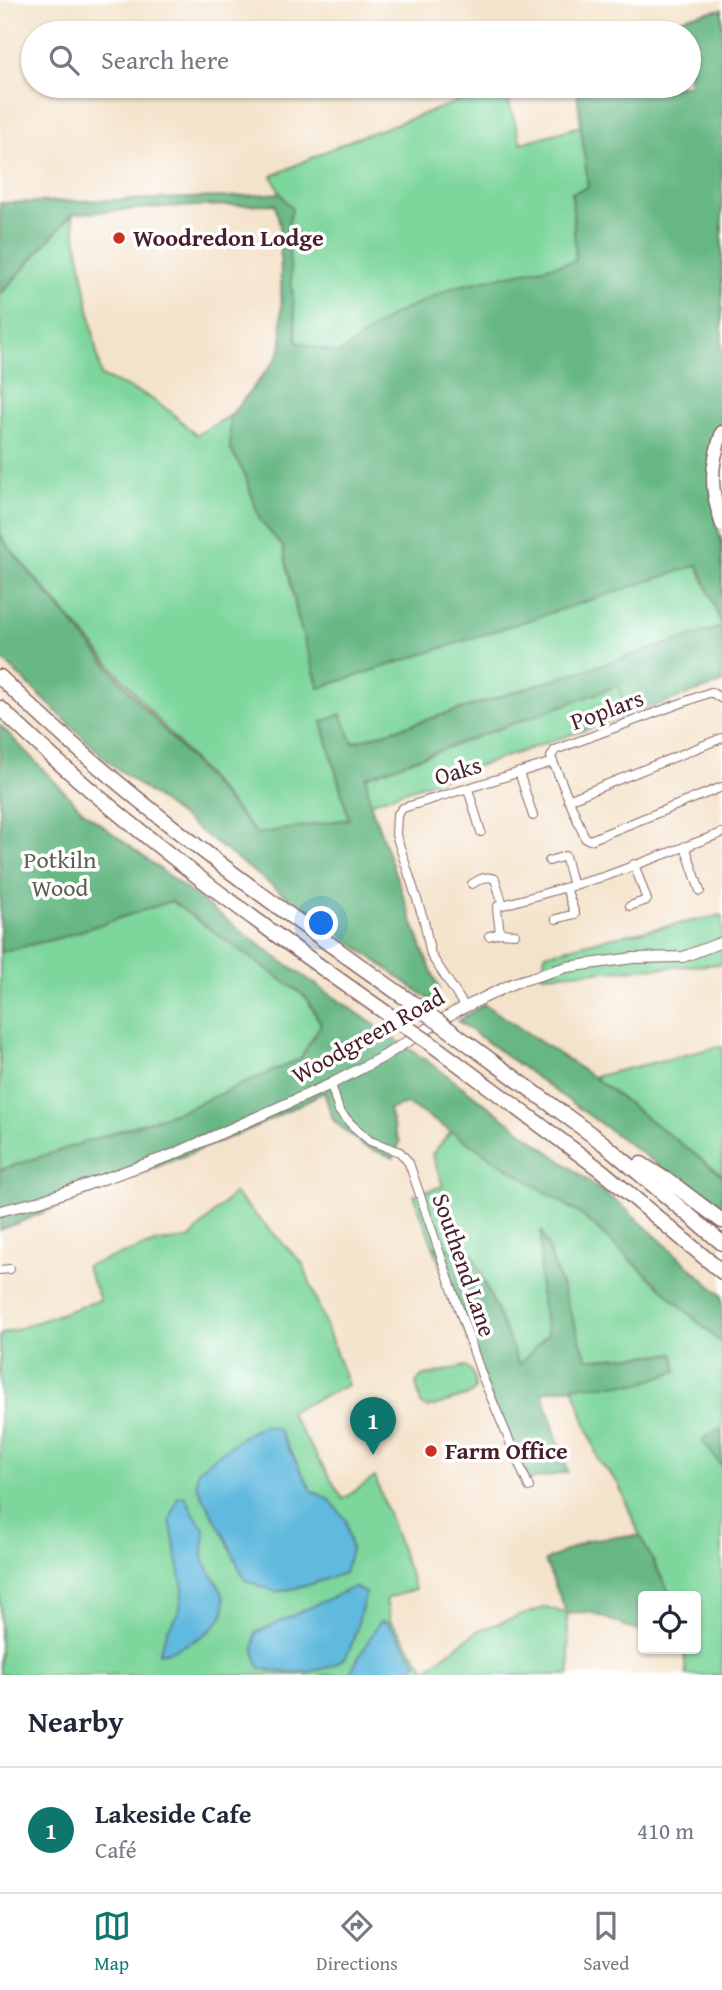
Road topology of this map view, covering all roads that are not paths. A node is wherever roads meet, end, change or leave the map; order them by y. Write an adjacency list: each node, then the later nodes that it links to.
1 (722, 432): 2 (main road)
2 (722, 525)
3 (0, 677): 30 (highway, bridge)
4 (722, 699): 7 (street, Poplars)
5 (0, 708): 36 (highway, bridge)
6 (722, 738): 11 (street)
7 (553, 762): 8 (street, Oaks); 11 (street, Poplars)
8 (519, 772): 10 (street, Oaks); 12 (street)
9 (722, 787): 11 (street, Poplars)
10 (468, 789): 13 (street); 28 (street, Oaks)
11 (568, 800)
12 (533, 816)
13 (481, 832)
14 (722, 833): 15 (street)
15 (685, 846): 17 (street); 20 (street)
16 (549, 861): 19 (street)
17 (634, 864): 19 (street); 22 (street)
18 (472, 884): 21 (street)
19 (570, 887): 21 (street); 23 (street)
20 (699, 891)
21 (503, 905): 24 (street)
22 (630, 906)
23 (556, 919)
24 (500, 933): 25 (street); 26 (street)
25 (515, 933)
26 (489, 936)
27 (722, 942): 28 (street, Woodgreen Road)
28 (464, 1007): 29 (street, Woodgreen Road)
29 (331, 1084): 31 (street, Woodgreen Road); 37 (street, Southend Lane)
30 (603, 1143): 32 (highway); 33 (highway)
31 (0, 1211)
32 (722, 1221)
33 (722, 1243)
34 (10, 1269): 35 (street)
35 (0, 1270)
36 (722, 1272)
37 (529, 1488)

